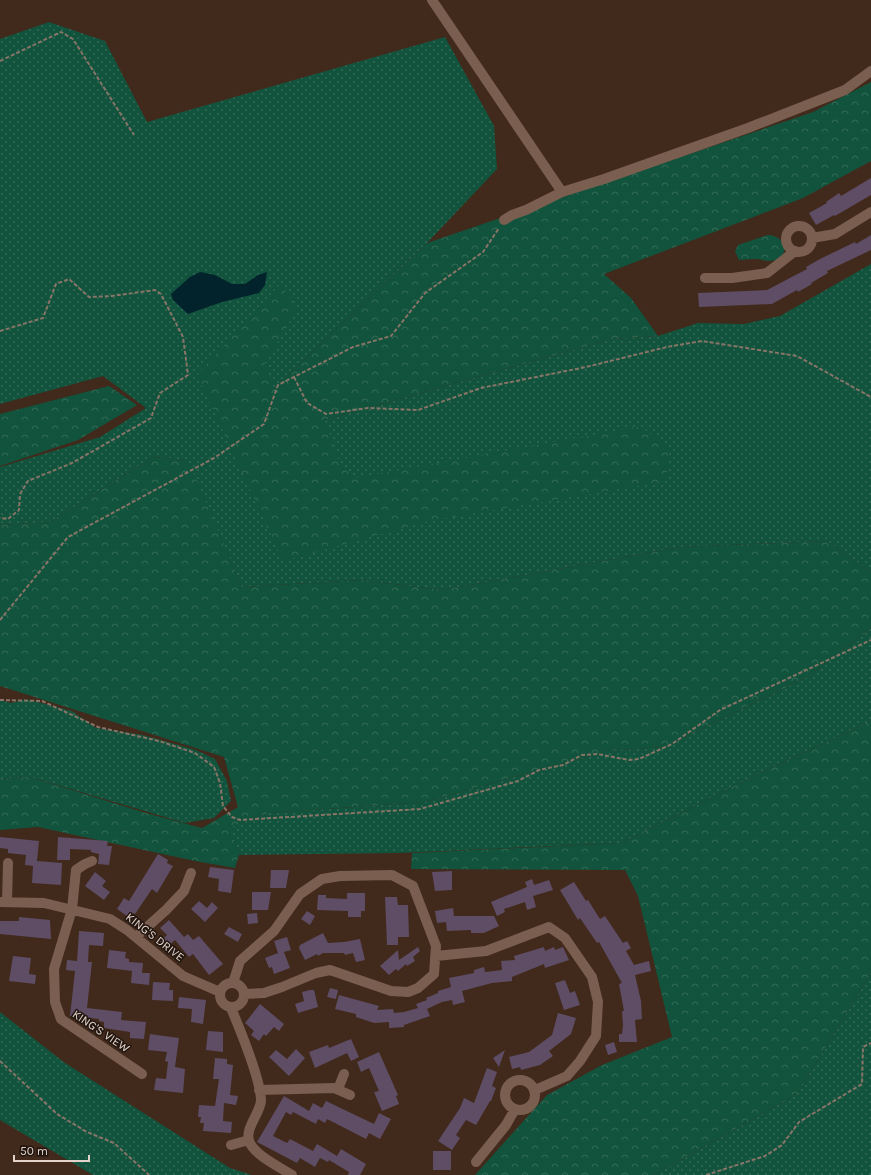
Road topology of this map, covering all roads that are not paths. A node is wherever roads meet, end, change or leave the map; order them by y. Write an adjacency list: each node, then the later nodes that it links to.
1 (432, 0): 3 (street)
2 (871, 71): 3 (street)
3 (562, 192): 5 (street)
4 (871, 212): 6 (street)
5 (504, 220)
6 (812, 238): 7 (street); 7 (street)
7 (795, 252): 8 (street)
8 (705, 278)
9 (92, 862): 13 (street, KING'S VIEW)
10 (8, 863): 12 (street)
11 (191, 873): 14 (street)
12 (4, 902): 13 (street, KING'S DRIVE)
13 (72, 910): 14 (street, KING'S DRIVE); 20 (street, KING'S VIEW)
14 (136, 937): 17 (street, KING'S DRIVE)
15 (436, 956): 16 (street); 18 (street); 24 (street)
16 (233, 983): 17 (street); 18 (street)
17 (220, 992): 19 (street)
18 (244, 994): 19 (street)
19 (230, 1008): 23 (street)
20 (142, 1074)
21 (344, 1074): 22 (street)
22 (338, 1089): 23 (street); 25 (street)
23 (259, 1090): 27 (street)
24 (535, 1090): 26 (street); 26 (street)
25 (350, 1095)
26 (515, 1109): 29 (street)
27 (249, 1140): 28 (street); 30 (street)
28 (231, 1145)
29 (476, 1162)
30 (292, 1175)

